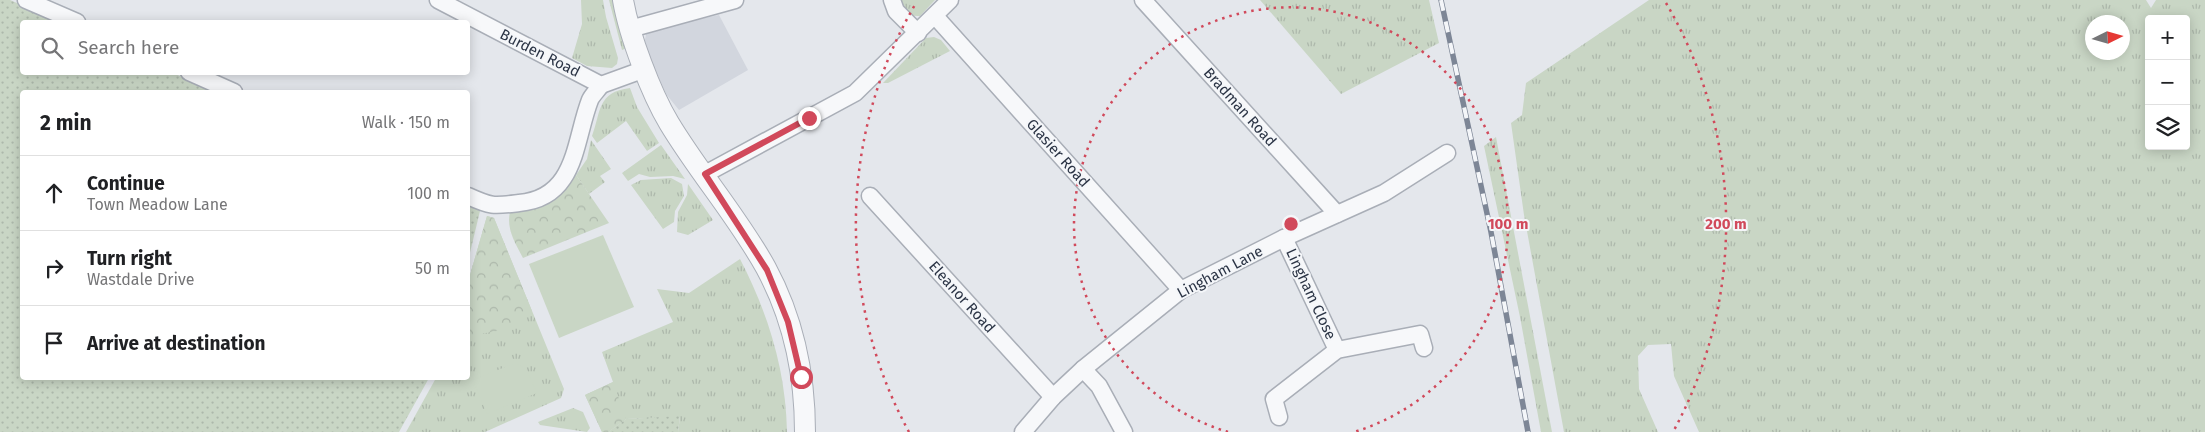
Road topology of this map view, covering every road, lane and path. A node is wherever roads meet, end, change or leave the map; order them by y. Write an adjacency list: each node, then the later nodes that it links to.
1 (26, 0): 9 (street)
2 (438, 0): 14 (street, Burden Road)
3 (623, 0): 10 (street)
4 (734, 0): 10 (street)
5 (892, 0): 11 (street)
6 (950, 0): 8 (street)
7 (1143, 0): 20 (street, Bradman Road)
8 (935, 16): 11 (street); 22 (street, Glasier Road)
9 (71, 20)
10 (630, 29): 12 (street)
11 (918, 33): 17 (street)
12 (645, 69): 14 (street); 17 (street)
13 (196, 75): 15 (street)
14 (602, 85): 19 (street)
15 (230, 90)
16 (1446, 153): 20 (street, Lingham Lane)
17 (705, 174): 28 (street)
18 (870, 196): 26 (street, Eleanor Road)
19 (470, 197)
20 (1338, 214): 21 (street, Lingham Lane)
21 (1284, 238): 22 (street, Lingham Lane); 24 (street, Lingham Close)
22 (1182, 290): 25 (street, Lingham Lane)
23 (1424, 348): 24 (street, Lingham Close)
24 (1338, 350): 27 (street, Lingham Close)
25 (1083, 369): 26 (street, Lingham Lane); 30 (street)
26 (1053, 397): 29 (street, Lingham Lane)
27 (1278, 417)
28 (806, 432)
29 (1023, 432)
30 (1124, 432)

